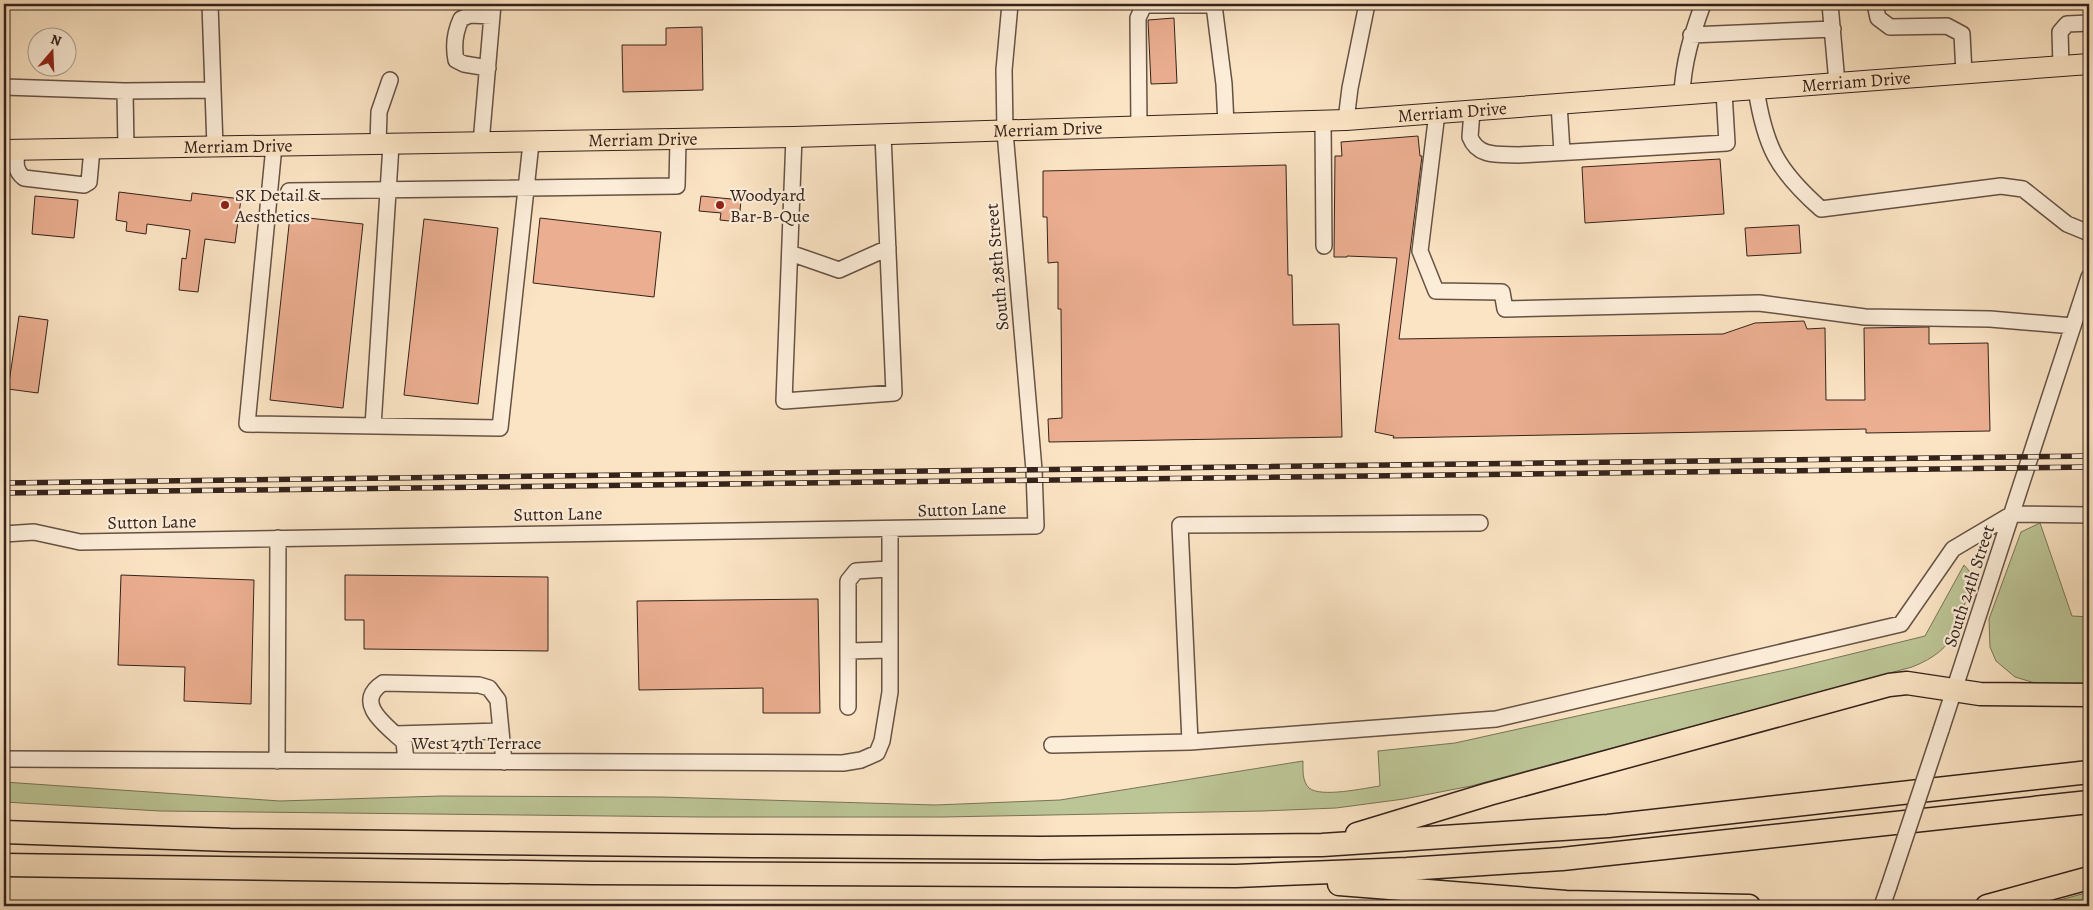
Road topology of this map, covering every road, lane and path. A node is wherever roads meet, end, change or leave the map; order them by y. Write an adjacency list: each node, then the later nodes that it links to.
1 (210, 4): 20 (street)
2 (1010, 4): 30 (street, South 28th Street)
3 (1367, 4): 26 (street)
4 (1702, 4): 10 (street)
5 (1830, 4): 9 (street)
6 (1875, 4): 14 (street)
7 (493, 10): 13 (street); 13 (street)
8 (2089, 23): 12 (street)
9 (1833, 29): 10 (street); 16 (street)
10 (1691, 35): 22 (street)
11 (2089, 64): 12 (main road, Merriam Drive)
12 (2061, 66): 14 (main road, Merriam Drive)
13 (488, 68): 34 (street)
14 (1964, 74): 16 (main road, Merriam Drive)
15 (390, 80): 36 (street)
16 (1837, 83): 18 (main road, Merriam Drive)
17 (4, 87): 19 (street)
18 (1756, 89): 21 (main road, Merriam Drive); 46 (street)
19 (124, 90): 20 (street); 39 (street)
20 (213, 90): 38 (street)
21 (1724, 92): 22 (main road, Merriam Drive); 42 (street)
22 (1682, 95): 23 (main road, Merriam Drive)
23 (1559, 104): 24 (main road, Merriam Drive); 42 (street)
24 (1472, 111): 25 (main road, Merriam Drive); 42 (street)
25 (1438, 113): 26 (main road, Merriam Drive); 51 (street)
26 (1346, 120): 27 (main road, Merriam Drive)
27 (1323, 121): 28 (main road, Merriam Drive); 47 (street)
28 (1226, 124): 29 (main road, Merriam Drive); 29 (street)
29 (1139, 128): 30 (main road, Merriam Drive)
30 (1005, 132): 31 (main road, Merriam Drive); 56 (street, South 28th Street)
31 (883, 135): 32 (main road, Merriam Drive); 48 (street)
32 (794, 137): 33 (main road, Merriam Drive); 49 (street)
33 (678, 140): 35 (main road, Merriam Drive); 43 (street)
34 (481, 143): 35 (main road, Merriam Drive); 36 (main road, Merriam Drive)
35 (531, 143): 43 (street)
36 (385, 145): 37 (main road, Merriam Drive); 44 (street)
37 (274, 146): 38 (main road, Merriam Drive); 52 (street)
38 (215, 147): 39 (main road, Merriam Drive)
39 (126, 148): 41 (main road, Merriam Drive)
40 (7, 149): 41 (main road, Merriam Drive); 41 (street)
41 (92, 149)
42 (1562, 152)
43 (526, 187): 44 (street); 52 (street)
44 (388, 189): 45 (street); 52 (street)
45 (289, 191)
46 (2089, 233)
47 (1324, 246)
48 (888, 248): 49 (street); 49 (street)
49 (790, 253)
50 (2089, 277): 51 (street, South 24th Street)
51 (2073, 326): 53 (street, South 24th Street)
52 (373, 426)
53 (2012, 514): 54 (street); 63 (street, South 24th Street); 68 (street)
54 (2089, 515)
55 (1480, 524): 68 (street)
56 (1036, 526): 57 (street, Sutton Lane)
57 (890, 530): 59 (street, Sutton Lane); 60 (street)
58 (4, 534): 59 (street, Sutton Lane)
59 (278, 538): 71 (street)
60 (888, 569): 61 (street); 62 (street)
61 (889, 650): 62 (street); 73 (street, West 47th Terrace)
62 (848, 651): 65 (street)
63 (1955, 690): 64 (highway); 77 (highway); 82 (street, South 24th Street, bridge)
64 (2089, 695)
65 (848, 707)
66 (501, 731): 67 (street); 67 (street); 73 (street)
67 (395, 734): 72 (street)
68 (1190, 742): 69 (street)
69 (1052, 745)
70 (8, 759): 71 (street, West 47th Terrace)
71 (277, 761): 72 (street, West 47th Terrace)
72 (406, 761): 73 (street, West 47th Terrace)
73 (504, 762)
74 (2089, 772): 77 (highway)
75 (2089, 802): 79 (highway)
76 (4, 832): 77 (highway)
77 (1322, 845)
78 (4, 865): 79 (highway)
79 (1236, 876): 81 (highway)
80 (2089, 878): 83 (highway)
81 (1750, 906)
82 (1882, 906)
83 (1987, 906)

